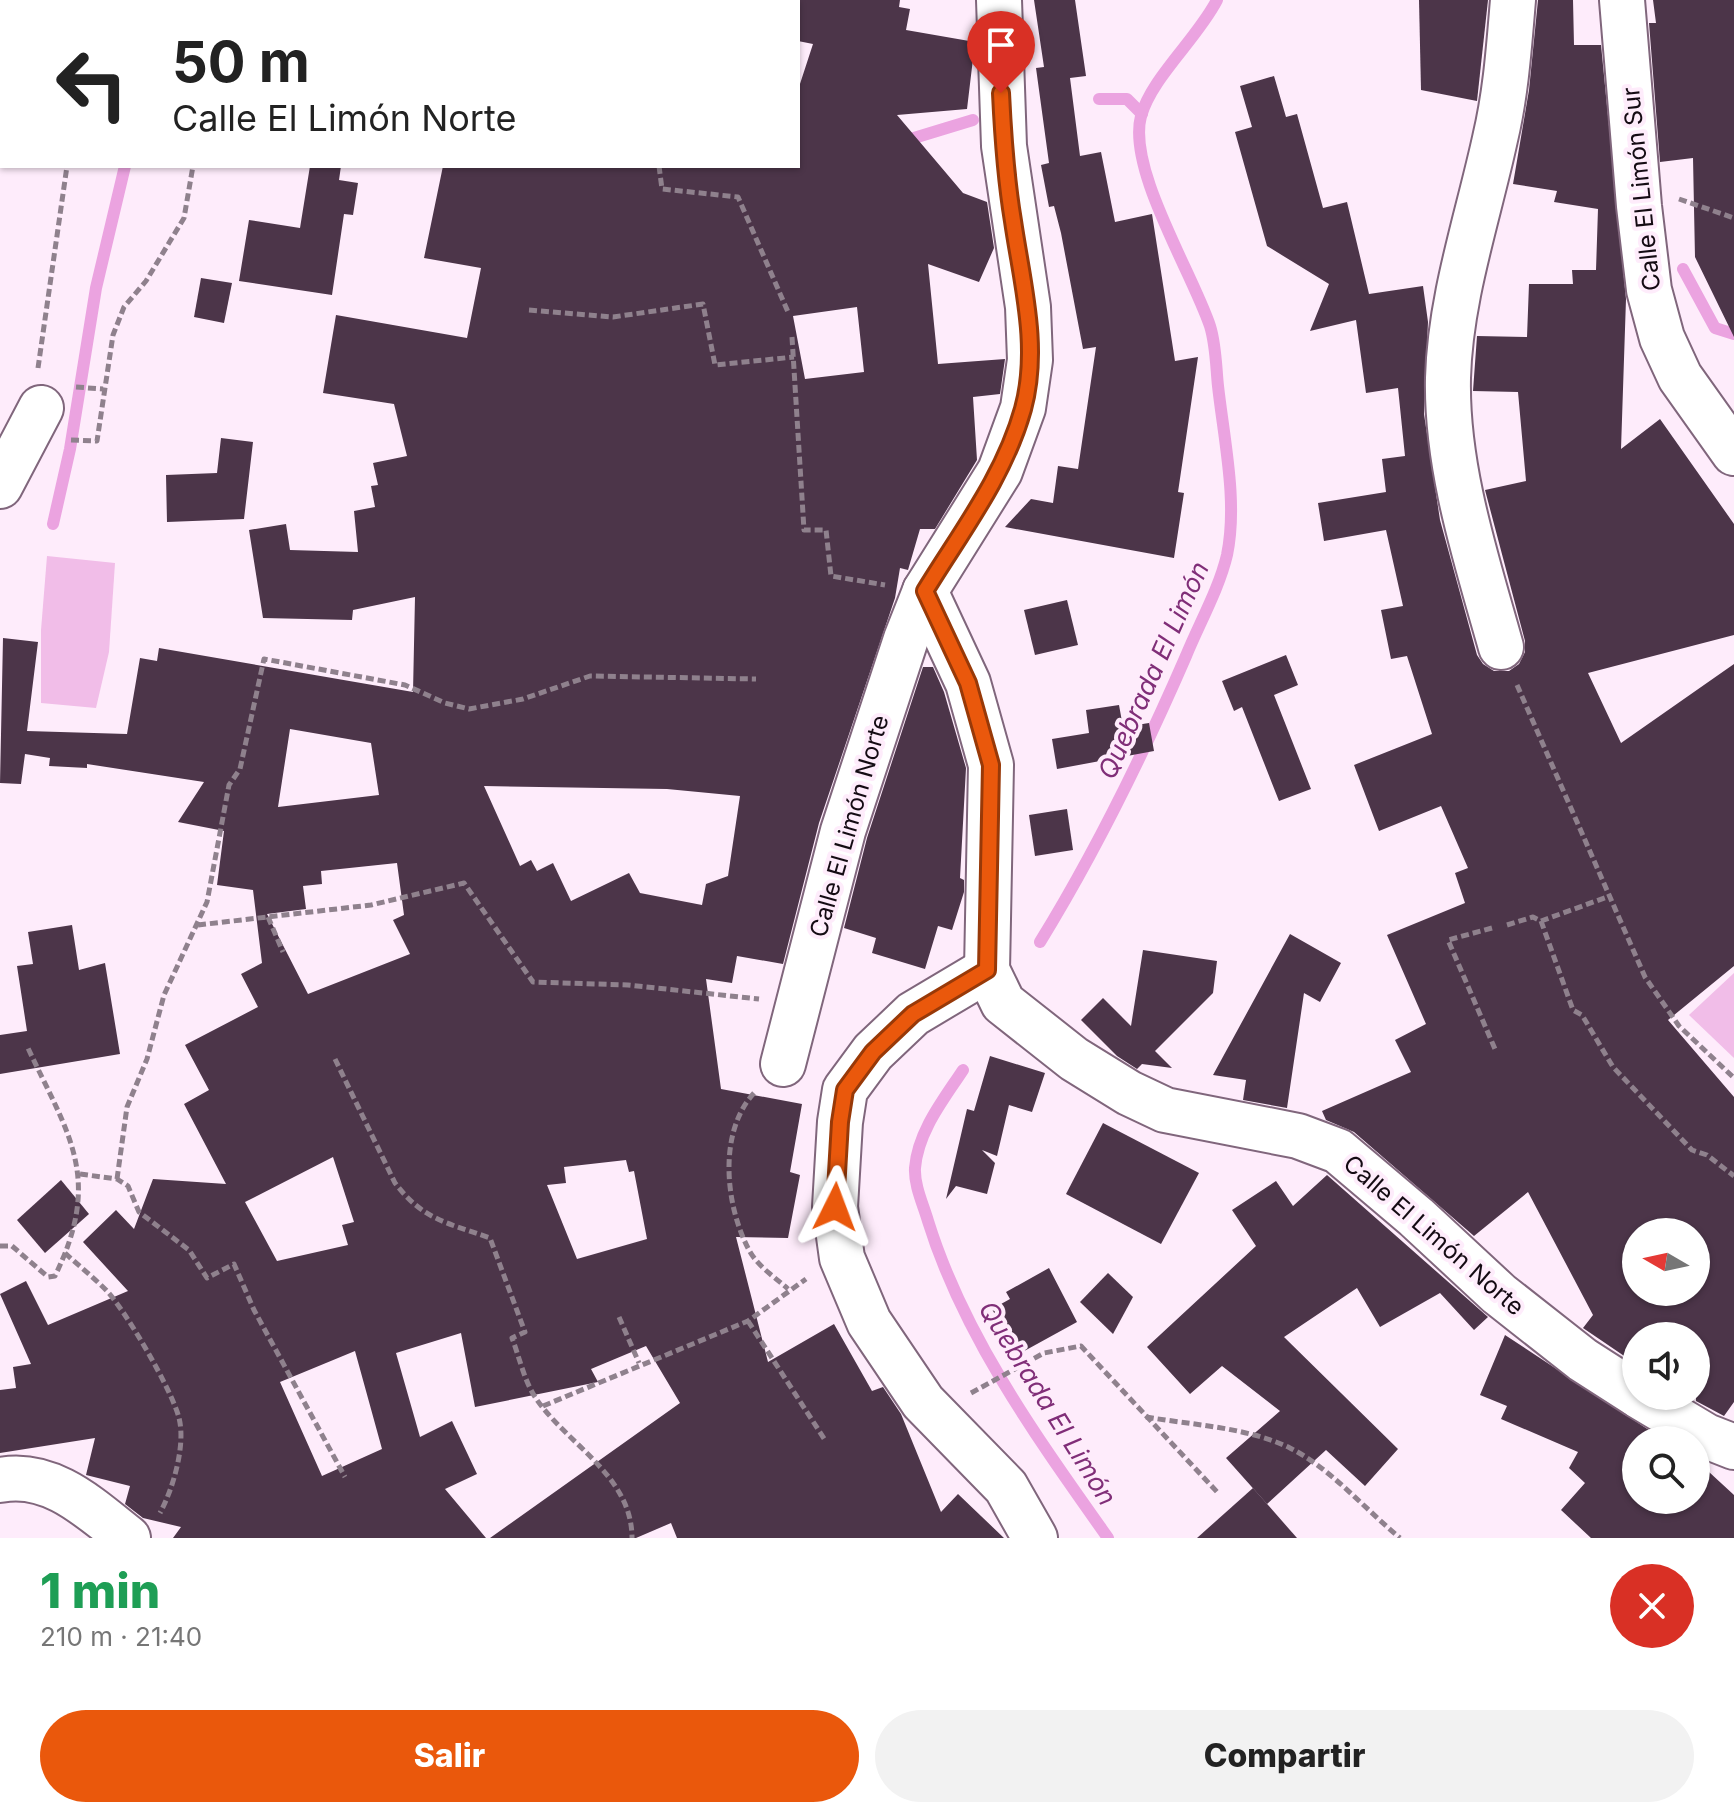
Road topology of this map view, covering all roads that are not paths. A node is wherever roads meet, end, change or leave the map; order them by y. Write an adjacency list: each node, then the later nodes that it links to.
1 (999, 0): 7 (street, Calle El Limón Norte)
2 (1513, 0): 8 (street)
3 (1622, 0): 5 (street, Calle El Limón Sur)
4 (57, 397): 6 (street)
5 (1734, 453)
6 (0, 486)
7 (925, 591): 9 (street, Calle El Limón Norte); 10 (street, Calle El Limón Norte)
8 (1501, 647)
9 (987, 970): 11 (street, Calle El Limón Norte); 16 (street)
10 (783, 1064)
11 (1622, 1385)
12 (1662, 1410): 13 (street, Calle El Limón Norte)
13 (1734, 1447)
14 (0, 1480): 15 (street)
15 (140, 1532)
16 (1035, 1538)

